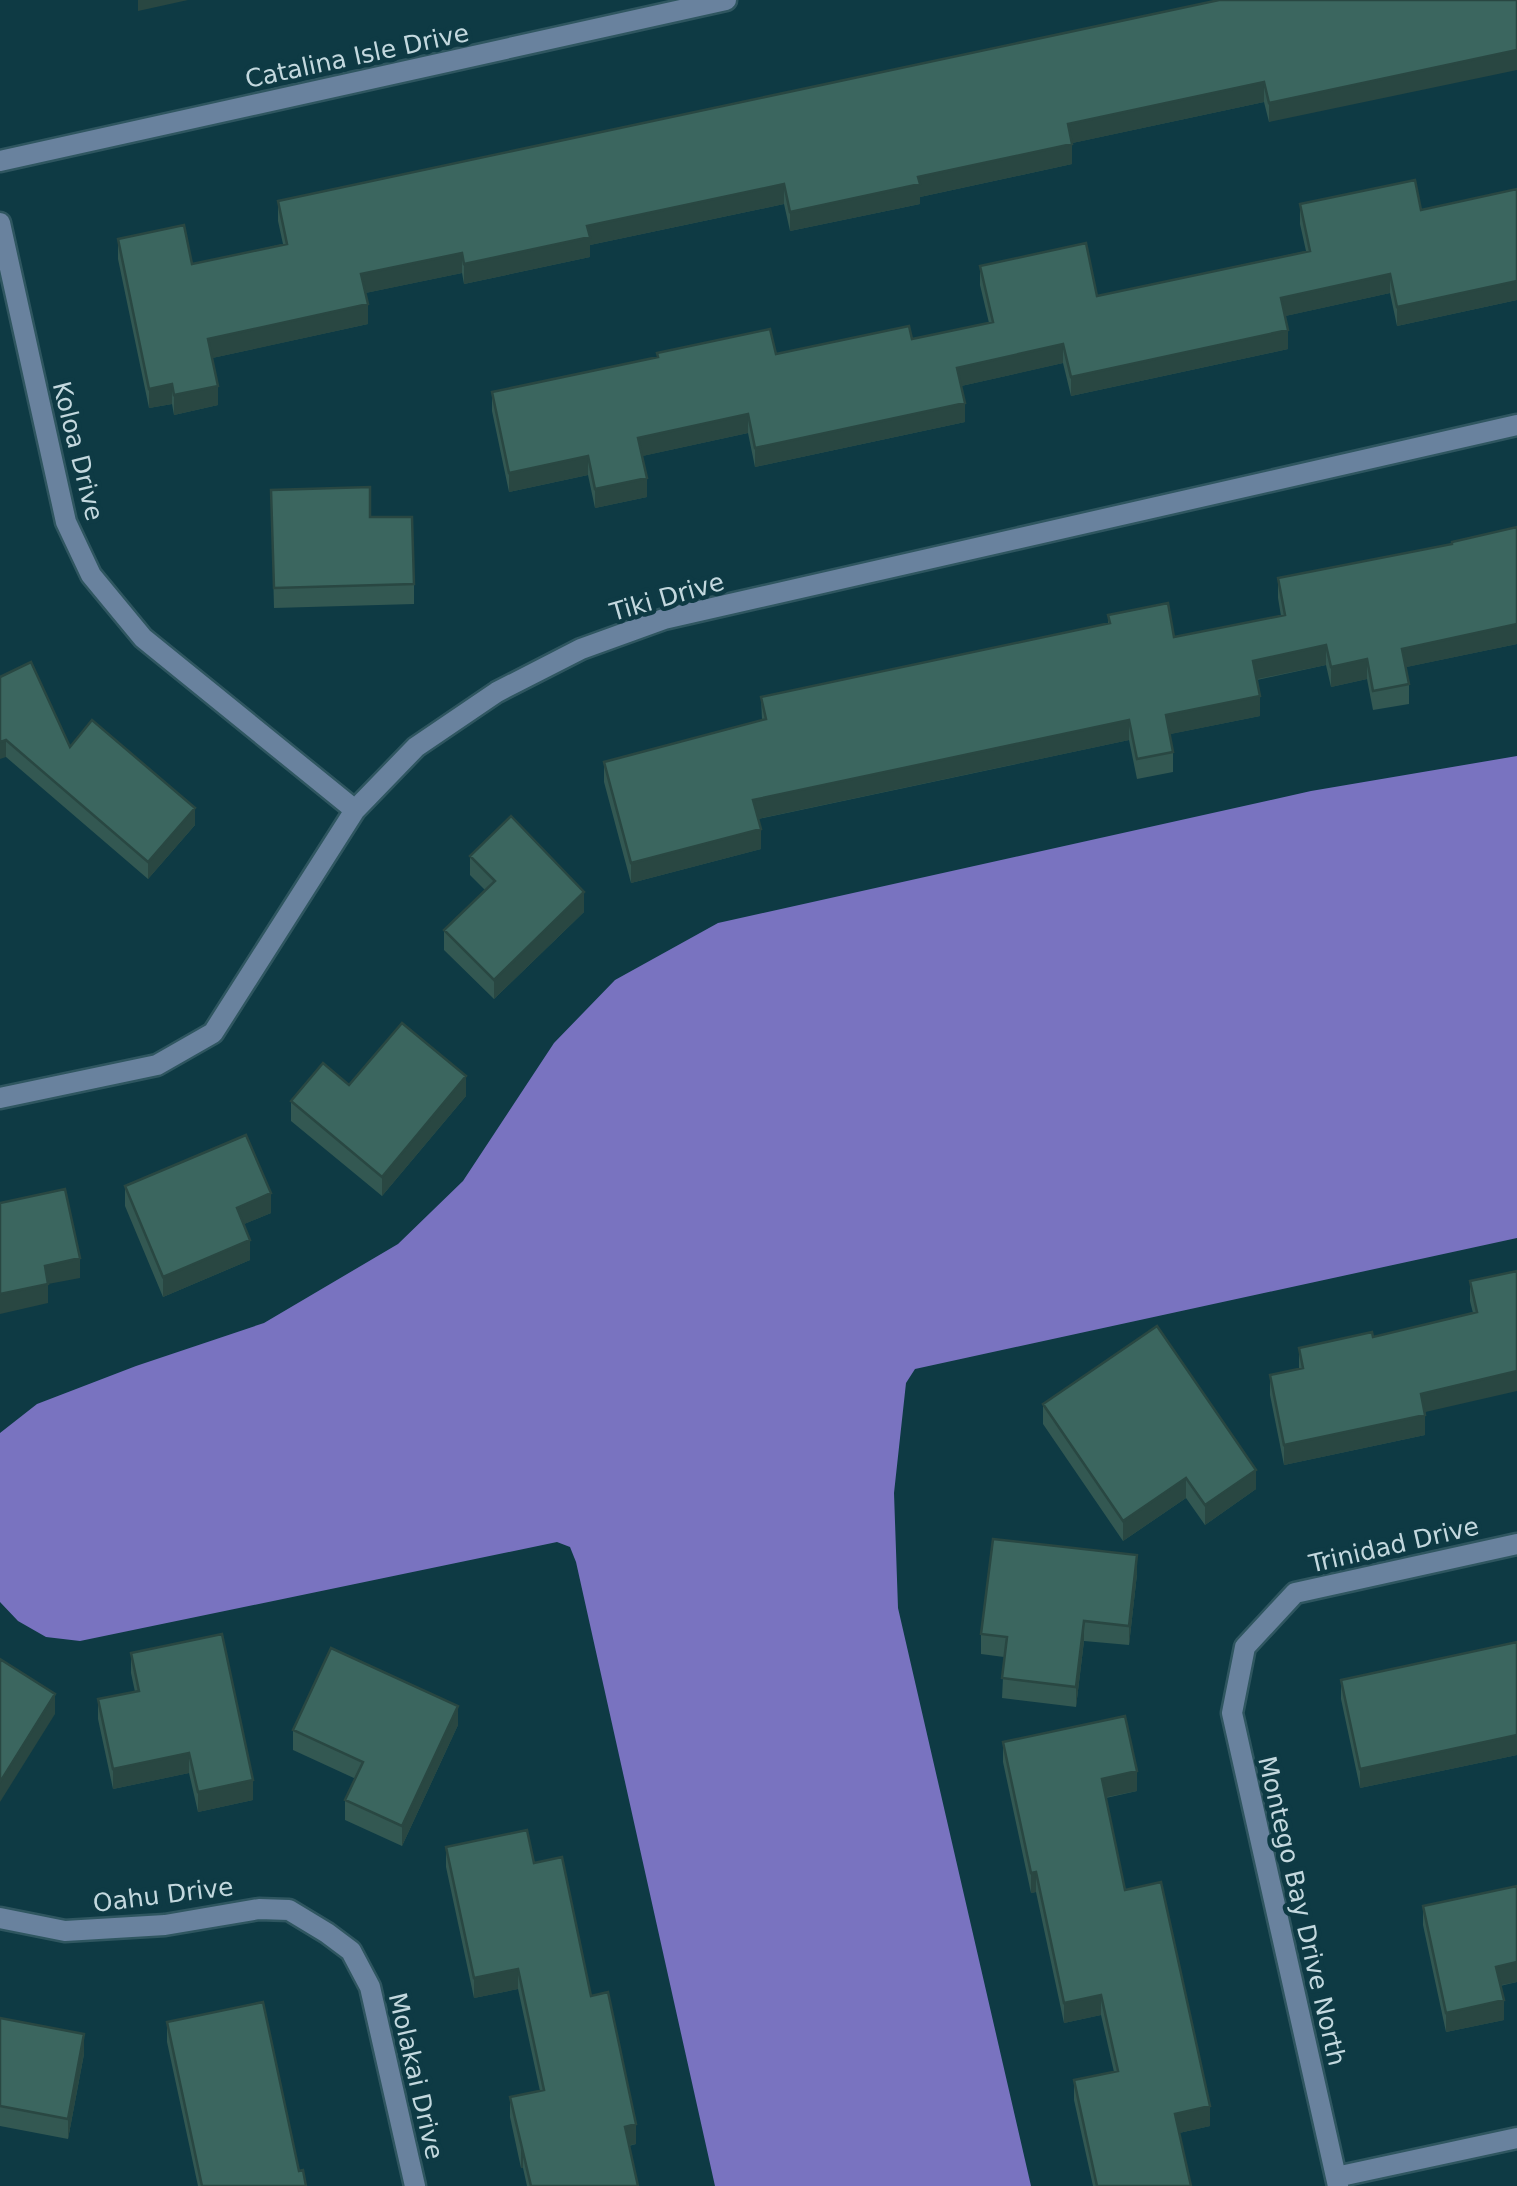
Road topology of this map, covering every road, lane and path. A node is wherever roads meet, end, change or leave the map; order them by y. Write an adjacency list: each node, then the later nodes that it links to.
1 (726, 0): 2 (street, Catalina Isle Drive)
2 (0, 161)
3 (0, 223): 5 (street, Koloa Drive)
4 (1517, 425): 5 (street, Tiki Drive)
5 (356, 810): 6 (street, Tiki Drive)
6 (0, 1098)
7 (1517, 1544): 8 (street, Trinidad Drive)
8 (1245, 1647): 12 (street, Montego Bay Drive North)
9 (0, 1918): 10 (street, Oahu Drive)
10 (327, 1933): 13 (street, Molakai Drive)
11 (1517, 2138): 12 (street)
12 (1337, 2182)
13 (415, 2186)

